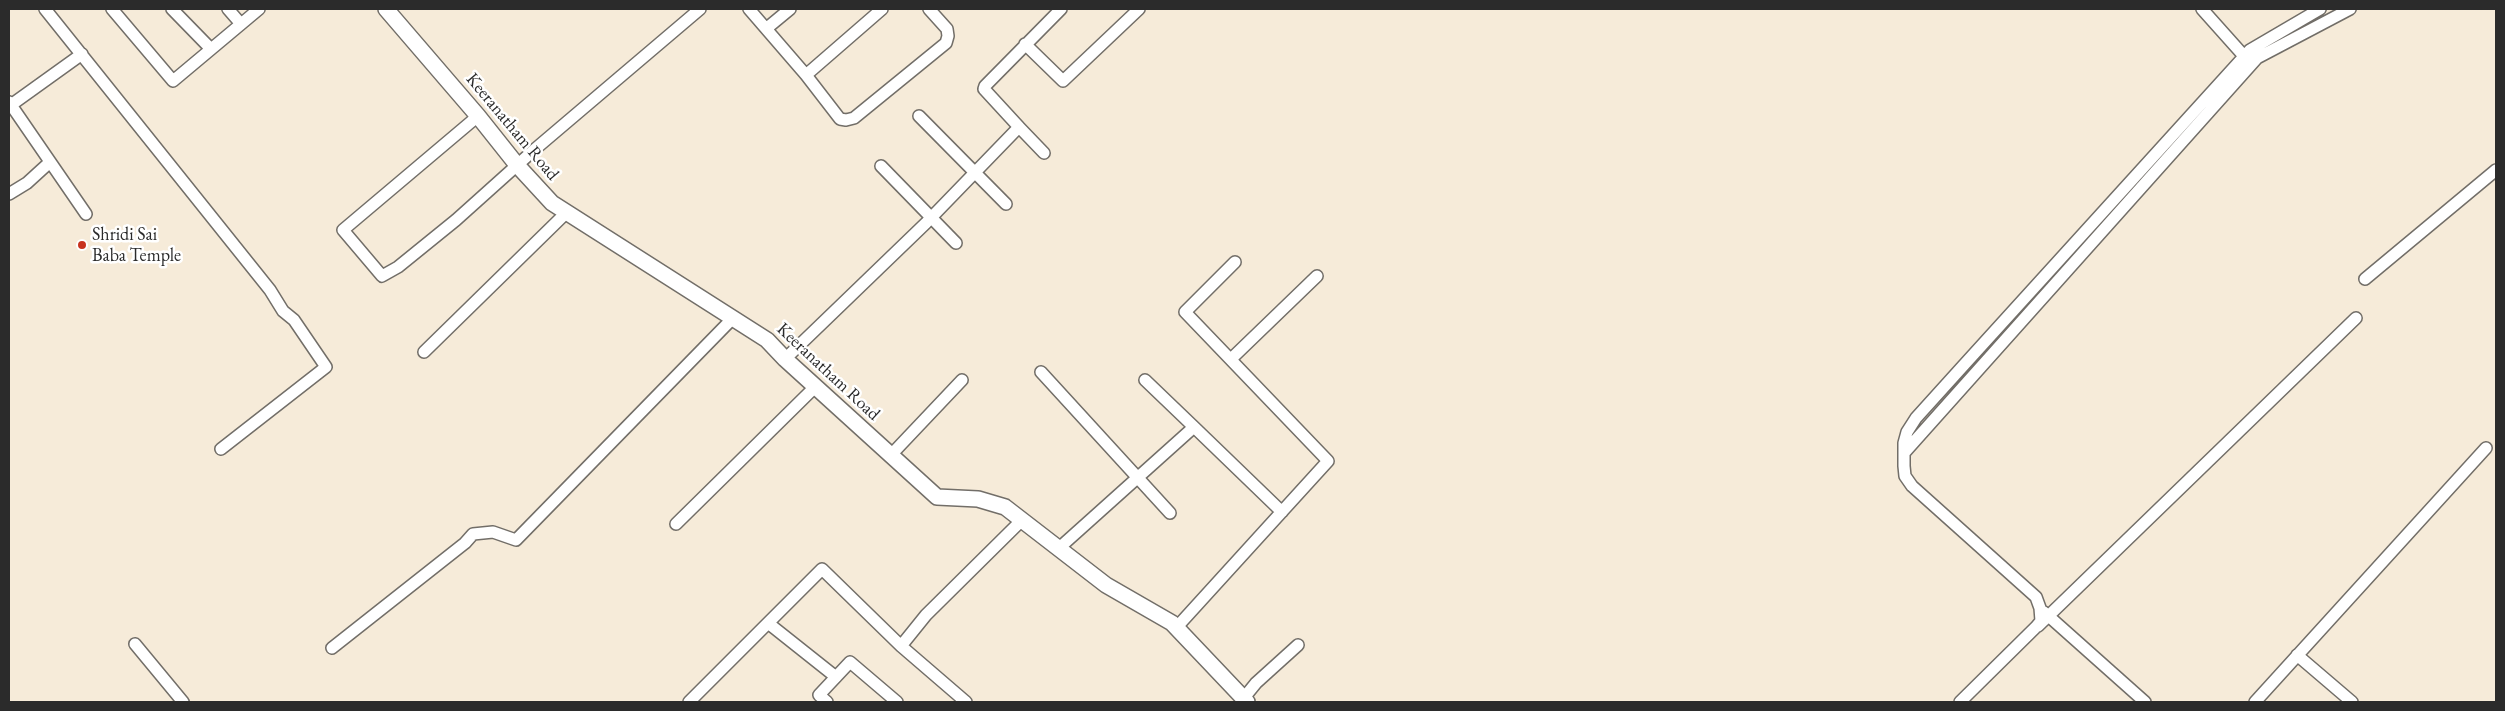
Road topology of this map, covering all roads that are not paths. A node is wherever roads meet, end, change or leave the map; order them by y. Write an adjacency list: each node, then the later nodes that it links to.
1 (45, 9): 21 (street)
2 (112, 9): 20 (street)
3 (172, 9): 20 (street)
4 (228, 9): 17 (street)
5 (259, 9): 17 (street)
6 (386, 9): 25 (street, Keeranatham Road)
7 (700, 9): 30 (street)
8 (749, 9): 18 (street)
9 (790, 9): 18 (street)
10 (882, 9): 23 (street)
11 (929, 9): 23 (street)
12 (1058, 9): 19 (street)
13 (1139, 9): 19 (street)
14 (2202, 9): 22 (street)
15 (2320, 9): 22 (street)
16 (2350, 9): 55 (street)
17 (241, 24): 20 (street)
18 (767, 28): 23 (street)
19 (1026, 44): 27 (street)
20 (210, 49)
21 (82, 54): 24 (street); 54 (street)
22 (2244, 56): 55 (street)
23 (806, 75)
24 (10, 104): 29 (street)
25 (478, 116): 30 (street, Keeranatham Road); 30 (street)
26 (919, 116): 33 (street)
27 (1019, 127): 28 (street); 33 (street)
28 (1044, 153)
29 (50, 162): 34 (street); 37 (street)
30 (517, 165): 36 (street, Keeranatham Road)
31 (880, 166): 38 (street)
32 (2496, 170): 42 (street)
33 (976, 173): 35 (street); 38 (street)
34 (9, 194)
35 (1006, 204)
36 (567, 212): 43 (street, Keeranatham Road); 45 (street)
37 (86, 214)
38 (932, 218): 39 (street); 46 (street)
39 (956, 243)
40 (1235, 262): 47 (street)
41 (1318, 276): 47 (street)
42 (2365, 279)
43 (734, 318): 46 (street, Keeranatham Road); 69 (street)
44 (2356, 318): 63 (street)
45 (424, 352)
46 (784, 359): 51 (street, Keeranatham Road)
47 (1230, 359): 58 (street)
48 (1041, 372): 57 (street)
49 (962, 380): 56 (street)
50 (1145, 380): 52 (street)
51 (815, 387): 56 (street, Keeranatham Road); 61 (street)
52 (1194, 427): 57 (street); 58 (street)
53 (2486, 448): 70 (street)
54 (221, 449)
55 (1904, 453): 63 (street)
56 (890, 456): 60 (street, Keeranatham Road)
57 (1137, 478): 59 (street); 62 (street)
58 (1282, 512): 65 (street)
59 (1170, 513)
60 (1022, 520): 62 (street, Keeranatham Road); 68 (street)
61 (676, 524)
62 (1058, 549): 65 (street, Keeranatham Road)
63 (2044, 612): 78 (street); 79 (street)
64 (768, 622): 68 (street); 71 (street); 74 (street)
65 (1176, 628): 72 (street, Keeranatham Road)
66 (135, 644): 73 (street)
67 (1298, 644): 72 (street)
68 (901, 646): 77 (street)
69 (332, 648)
70 (2297, 655): 80 (street); 81 (street)
71 (836, 677): 75 (street); 76 (street)
72 (1245, 700)
73 (183, 702)
74 (688, 702)
75 (828, 702)
76 (897, 702)
77 (966, 702)
78 (1960, 702)
79 (2145, 702)
80 (2255, 702)
81 (2352, 702)

